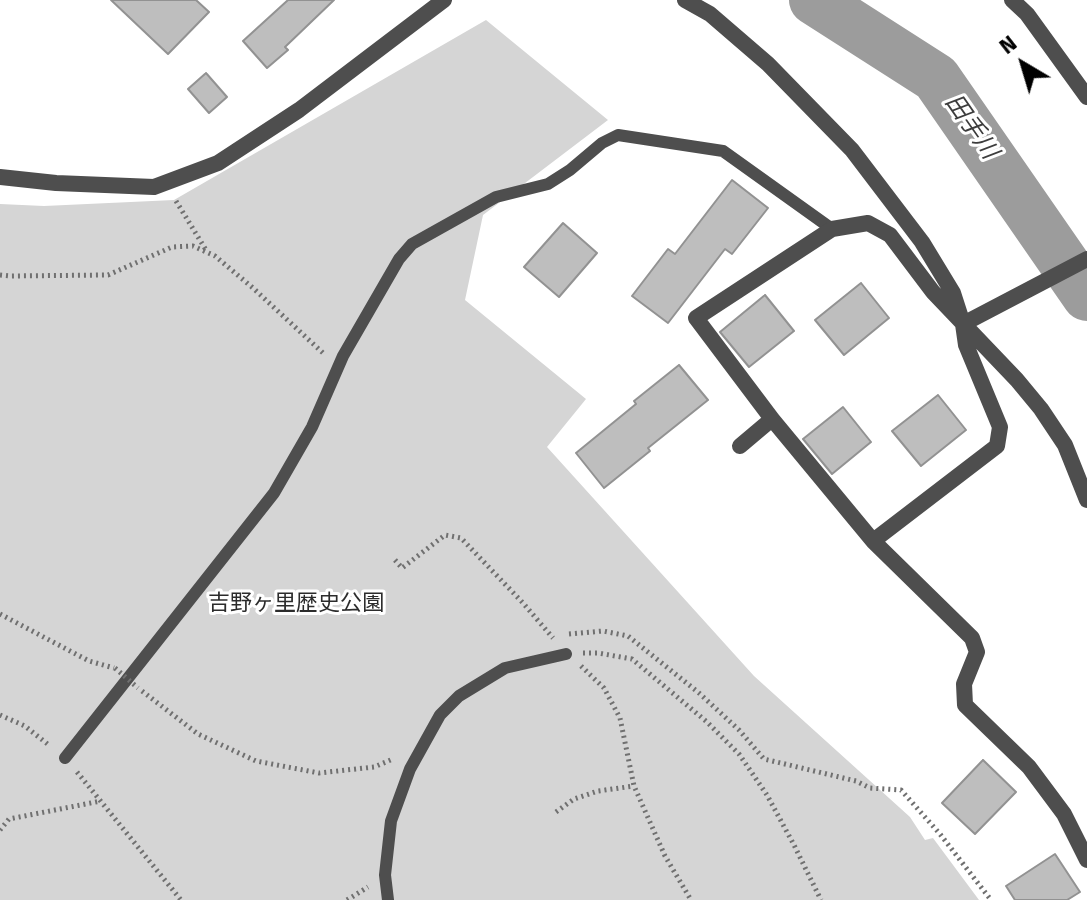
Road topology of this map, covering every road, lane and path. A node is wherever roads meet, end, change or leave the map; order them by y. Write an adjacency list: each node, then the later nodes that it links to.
1 (444, 0): 6 (street)
2 (685, 0): 11 (street)
3 (1012, 0): 4 (street)
4 (1087, 97)
5 (0, 177): 6 (street)
6 (165, 183): 8 (path)
7 (832, 229): 11 (street); 12 (lane); 13 (street)
8 (208, 253): 10 (path); 12 (path)
9 (1087, 259): 11 (street)
10 (0, 275)
11 (963, 324): 15 (street); 16 (street)
12 (338, 367): 22 (lane)
13 (772, 419): 14 (street); 16 (street)
14 (740, 446)
15 (1087, 500)
16 (873, 541): 27 (street)
17 (395, 560): 32 (path)
18 (0, 614): 21 (path, bridge)
19 (566, 654): 21 (lane); 23 (path); 31 (path)
20 (0, 715): 22 (path)
21 (423, 747): 29 (lane)
22 (65, 758): 24 (path)
23 (634, 786): 25 (path); 30 (path)
24 (101, 801): 26 (path); 28 (path)
25 (556, 812)
26 (0, 830)
27 (1087, 860)
28 (181, 900)
29 (388, 900)
30 (691, 900)
31 (821, 900)
32 (991, 900)

